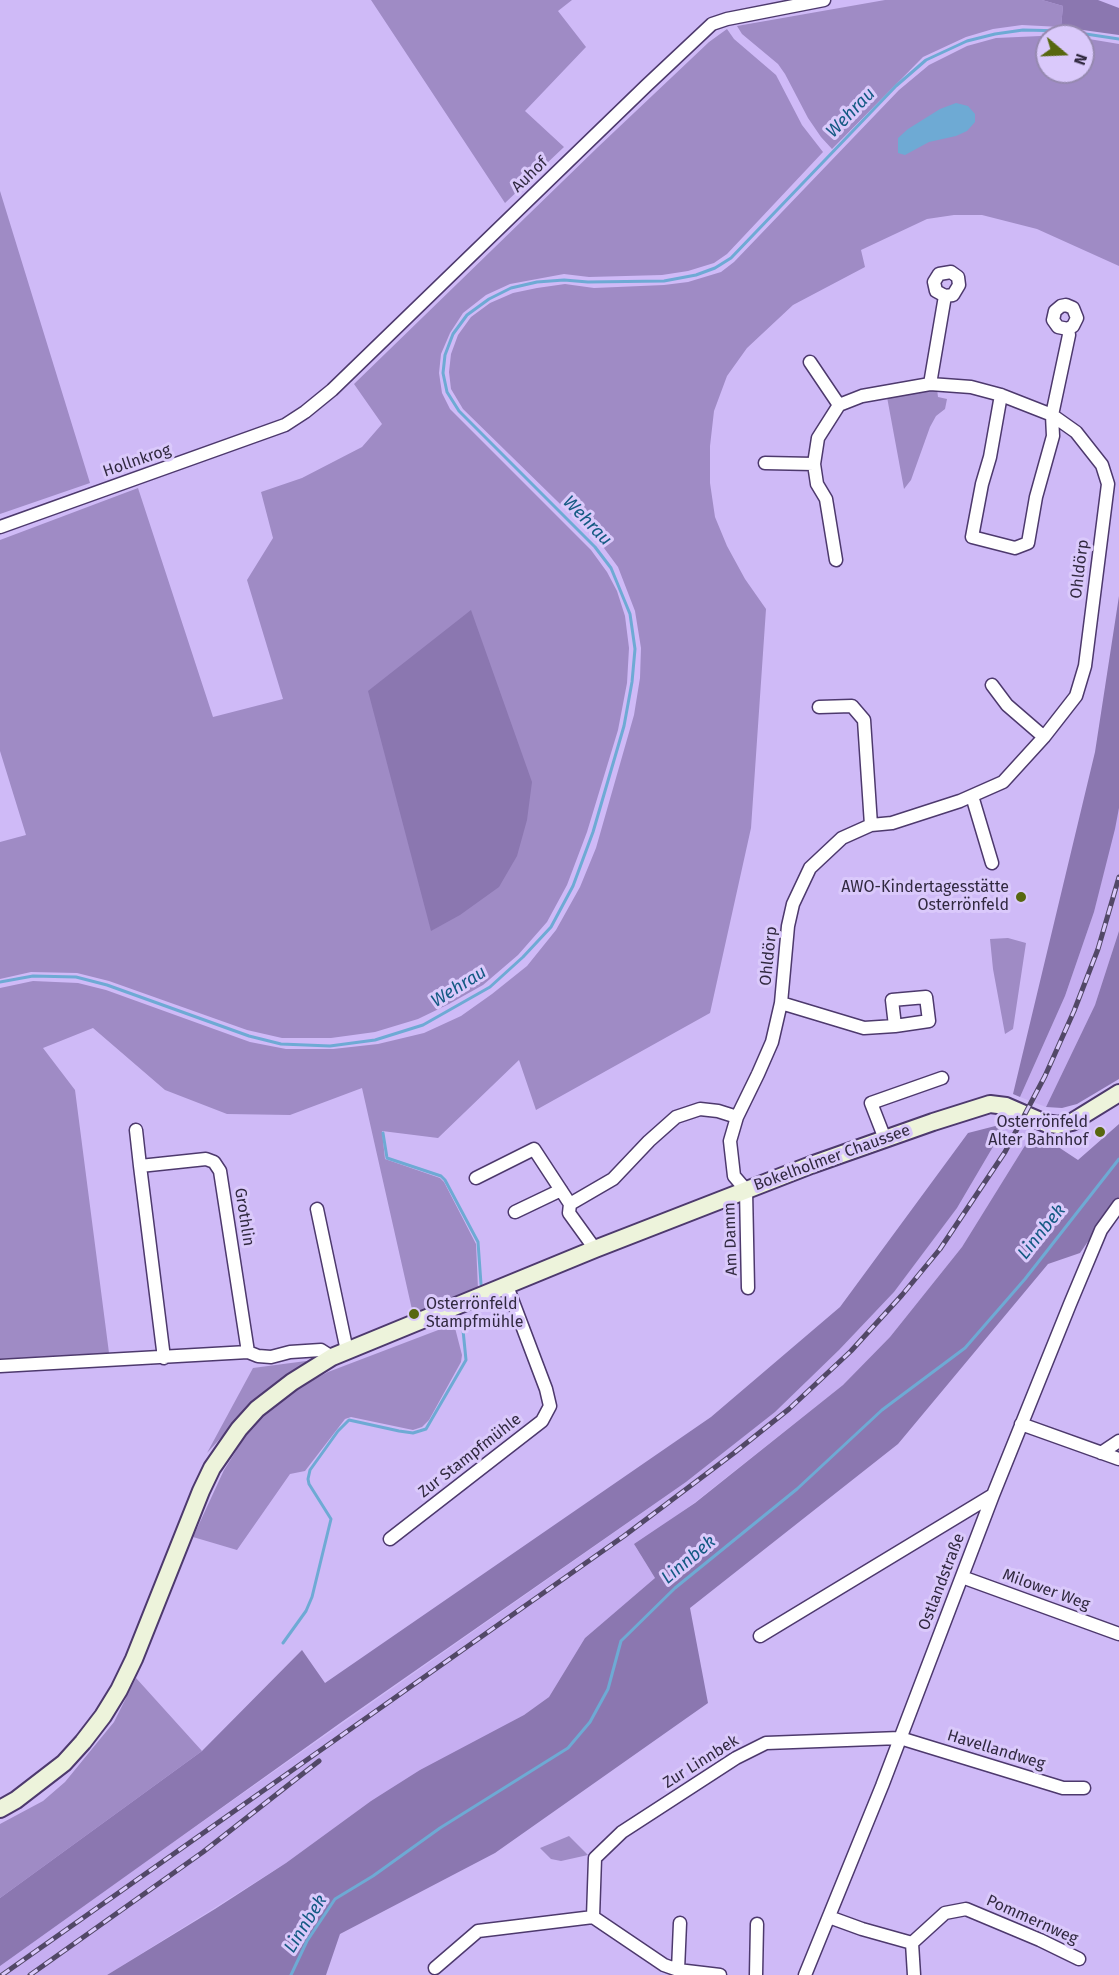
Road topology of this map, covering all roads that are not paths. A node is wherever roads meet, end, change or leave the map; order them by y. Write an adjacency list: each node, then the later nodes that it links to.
1 (824, 0): 9 (street, Auhof)
2 (945, 296): 5 (street)
3 (1068, 329): 8 (street)
4 (810, 362): 7 (street)
5 (930, 384): 6 (street, Ohldörp); 7 (street, Ohldörp)
6 (1001, 395): 8 (street, Ohldörp); 8 (street)
7 (839, 405): 11 (street)
8 (1052, 415): 16 (street, Ohldörp)
9 (285, 425): 12 (street, Hollnkrog)
10 (765, 463): 11 (street)
11 (814, 464): 13 (street)
12 (0, 527)
13 (836, 560)
14 (992, 685): 16 (street)
15 (819, 707): 18 (street)
16 (1044, 737): 17 (street, Ohldörp)
17 (972, 796): 18 (street, Ohldörp); 19 (street)
18 (871, 825): 20 (street, Ohldörp)
19 (992, 863)
20 (781, 1003): 21 (street); 24 (street, Ohldörp)
21 (894, 1026)
22 (942, 1078): 26 (street)
23 (1119, 1093): 26 (main road, Bokelholmer Chaussee)
24 (737, 1117): 30 (street, Ohldörp); 31 (street)
25 (136, 1130): 27 (street)
26 (885, 1139): 30 (main road, Bokelholmer Chaussee)
27 (140, 1166): 38 (street, Grothlin); 40 (street)
28 (476, 1178): 29 (street)
29 (561, 1190): 31 (street); 34 (street)
30 (746, 1190): 35 (main road, Bokelholmer Chaussee); 37 (street, Am Damm)
31 (570, 1204): 35 (street)
32 (1119, 1205): 42 (street, Ostlandstraße)
33 (317, 1209): 39 (street)
34 (515, 1212)
35 (595, 1249): 36 (main road, Bokelholmer Chaussee)
36 (507, 1286): 39 (main road, Bokelholmer Chaussee); 47 (street, Zur Stampfmühle)
37 (748, 1288)
38 (248, 1352): 39 (street); 40 (street)
39 (345, 1352): 53 (main road, Bokelholmer Chaussee)
40 (164, 1358): 41 (street)
41 (0, 1366)
42 (1021, 1424): 44 (street); 46 (street, Ostlandstraße)
43 (1119, 1441): 44 (street)
44 (1101, 1453): 45 (street)
45 (1119, 1459)
46 (993, 1495): 48 (street, Ostlandstraße); 50 (street)
47 (390, 1539)
48 (962, 1577): 49 (street, Milower Weg); 51 (street, Ostlandstraße)
49 (1119, 1634)
50 (760, 1636)
51 (900, 1738): 52 (street, Havellandweg); 54 (street, Zur Linnbek); 55 (street, Ostlandstraße)
52 (1084, 1788)
53 (0, 1809)
54 (593, 1917): 60 (street); 61 (street)
55 (829, 1917): 58 (street); 64 (street, Ostlandstraße)
56 (680, 1923): 61 (street)
57 (757, 1924): 63 (street)
58 (912, 1943): 59 (street, Pommernweg); 65 (street)
59 (1079, 1959)
60 (435, 1968)
61 (678, 1970): 62 (street)
62 (720, 1975)
63 (756, 1975)
64 (805, 1975)
65 (914, 1975)

